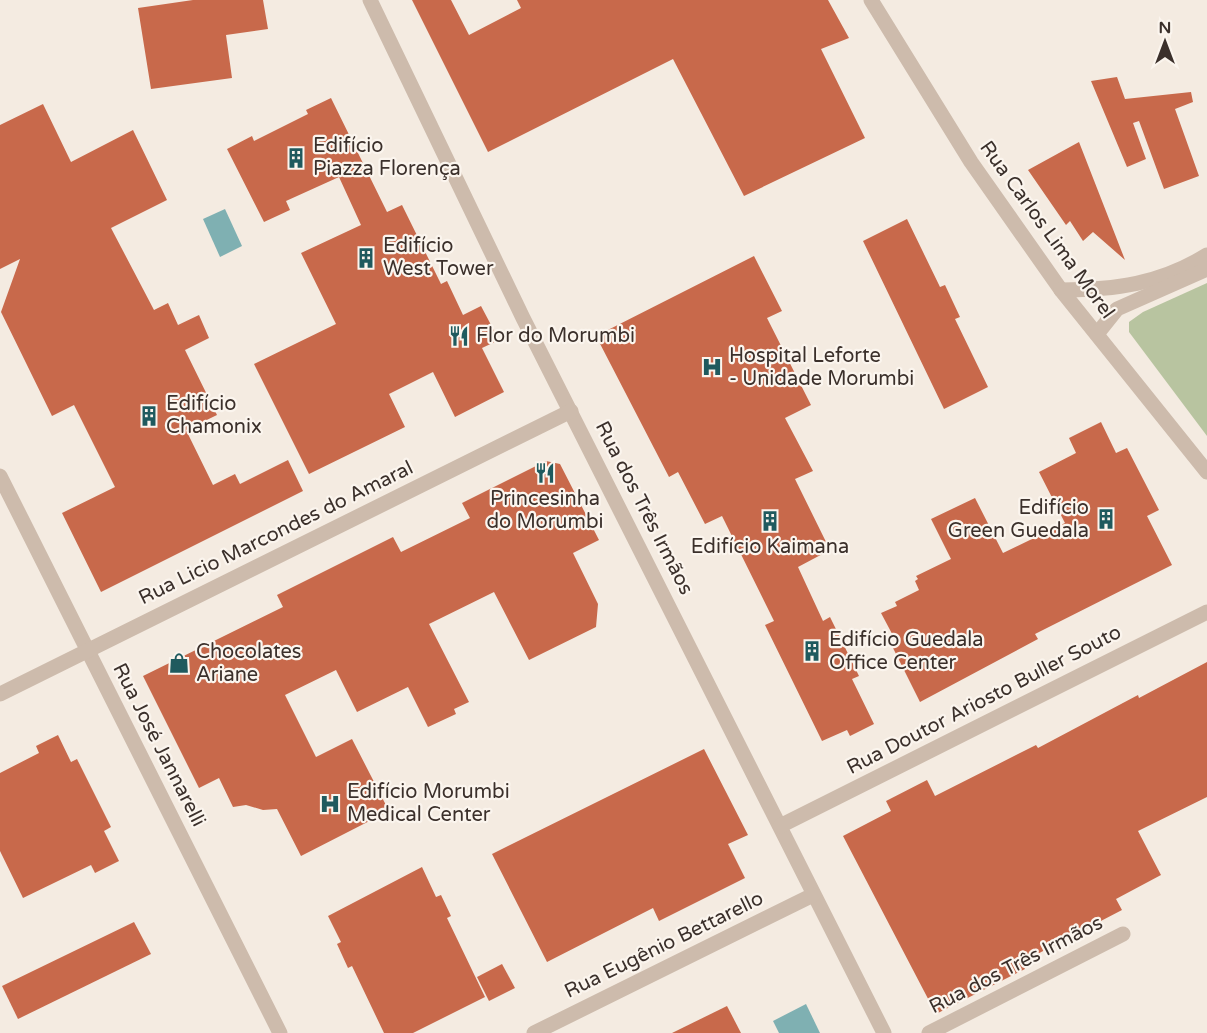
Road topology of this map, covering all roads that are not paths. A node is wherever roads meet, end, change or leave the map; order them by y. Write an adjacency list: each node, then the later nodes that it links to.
1 (370, 0): 7 (street, Rua dos Três Irmãos)
2 (871, 0): 5 (street, Rua Carlos Lima Morel)
3 (1207, 255): 5 (street)
4 (1207, 269): 6 (street)
5 (1061, 290): 6 (street, Rua Carlos Lima Morel)
6 (1097, 334): 8 (street, Rua Carlos Lima Morel)
7 (571, 411): 11 (street, Rua Licio Marcondes do Amaral); 13 (street, Rua dos Três Irmãos)
8 (1207, 472)
9 (0, 476): 11 (street, Rua José Jannarelli)
10 (1207, 612): 13 (street, Rua Doutor Ariosto Buller Souto)
11 (87, 650): 12 (street, Rua Licio Marcondes do Amaral); 16 (street, Rua José Jannarelli)
12 (0, 694)
13 (780, 826): 14 (street, Rua dos Três Irmãos)
14 (813, 895): 17 (street, Rua Eugênio Bettarello); 18 (street, Rua dos Três Irmãos)
15 (1122, 934): 19 (street, Rua dos Três Irmãos)
16 (280, 1033)
17 (534, 1033)
18 (884, 1033)
19 (929, 1033)

